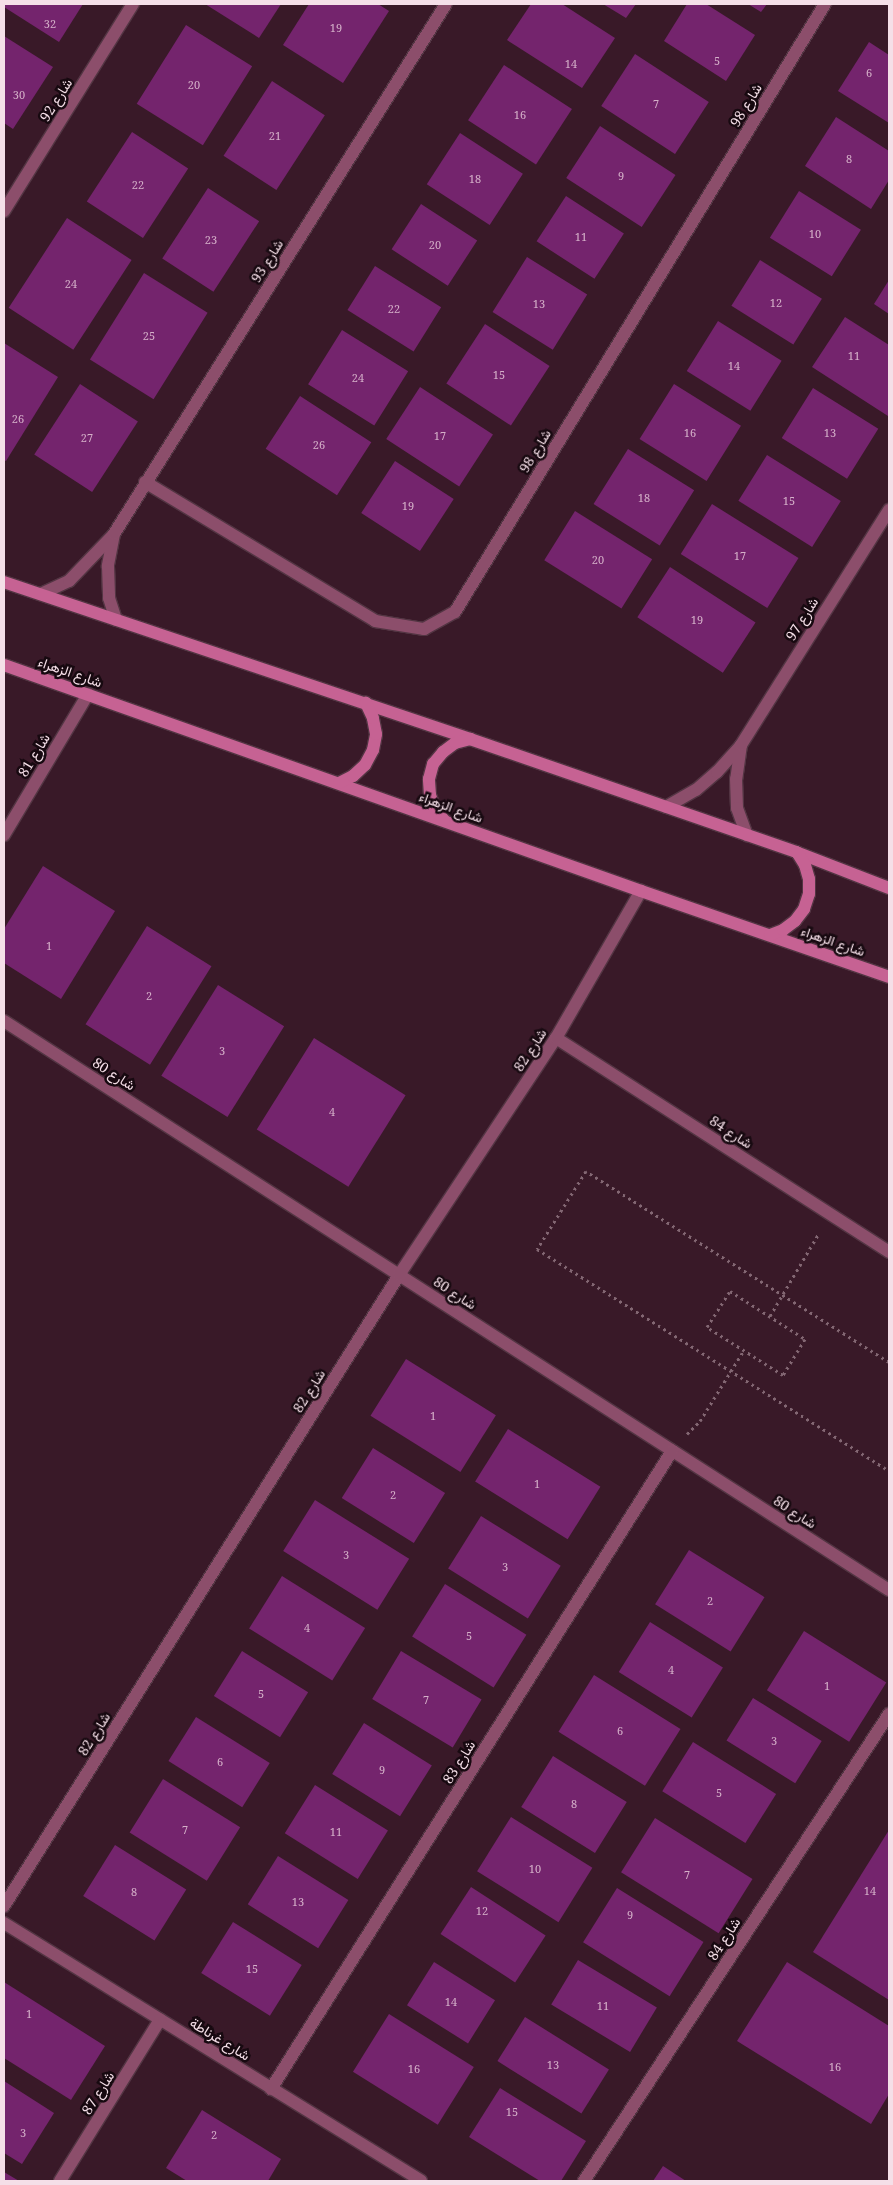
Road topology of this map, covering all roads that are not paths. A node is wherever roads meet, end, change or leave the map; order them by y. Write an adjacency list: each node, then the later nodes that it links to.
1 (133, 4): 4 (street, شارع 92)
2 (446, 4): 5 (street, شارع 93)
3 (825, 4): 5 (street, شارع 98)
4 (4, 212)
5 (145, 482): 7 (street, شارع 93)
6 (889, 510): 15 (street, شارع 97)
7 (114, 534): 9 (street, شارع 93); 10 (street, شارع 93)
8 (4, 582): 9 (street)
9 (41, 594): 10 (street)
10 (116, 620): 13 (street)
11 (4, 665): 12 (street, شارع الزهراء)
12 (88, 694): 16 (street, شارع الزهراء); 19 (street, شارع 81)
13 (366, 703): 14 (street); 16 (street)
14 (470, 739): 17 (street); 18 (street)
15 (741, 745): 17 (street, شارع 97); 20 (street, شارع 97)
16 (339, 784): 18 (street, شارع الزهراء)
17 (666, 807): 20 (street)
18 (445, 821): 23 (street, شارع الزهراء)
19 (4, 832)
20 (747, 835): 21 (street)
21 (796, 852): 22 (street); 24 (street)
22 (889, 888)
23 (641, 892): 24 (street, شارع الزهراء); 27 (street, شارع 82)
24 (770, 935): 25 (street, شارع الزهراء)
25 (889, 976)
26 (4, 1022): 29 (street, شارع 80)
27 (556, 1038): 28 (street, شارع 84); 29 (street, شارع 82)
28 (889, 1252)
29 (399, 1275): 30 (street, شارع 80); 33 (street, شارع 82)
30 (672, 1450): 31 (street, شارع 80); 36 (street, شارع 83)
31 (889, 1590)
32 (889, 1714): 39 (street, شارع 84)
33 (4, 1906)
34 (4, 1923): 35 (street, شارع غرناطة)
35 (160, 2020): 36 (street, شارع غرناطة); 37 (street, شارع 87)
36 (271, 2089): 38 (street, شارع غرناطة)
37 (60, 2181)
38 (421, 2181)
39 (584, 2181)

